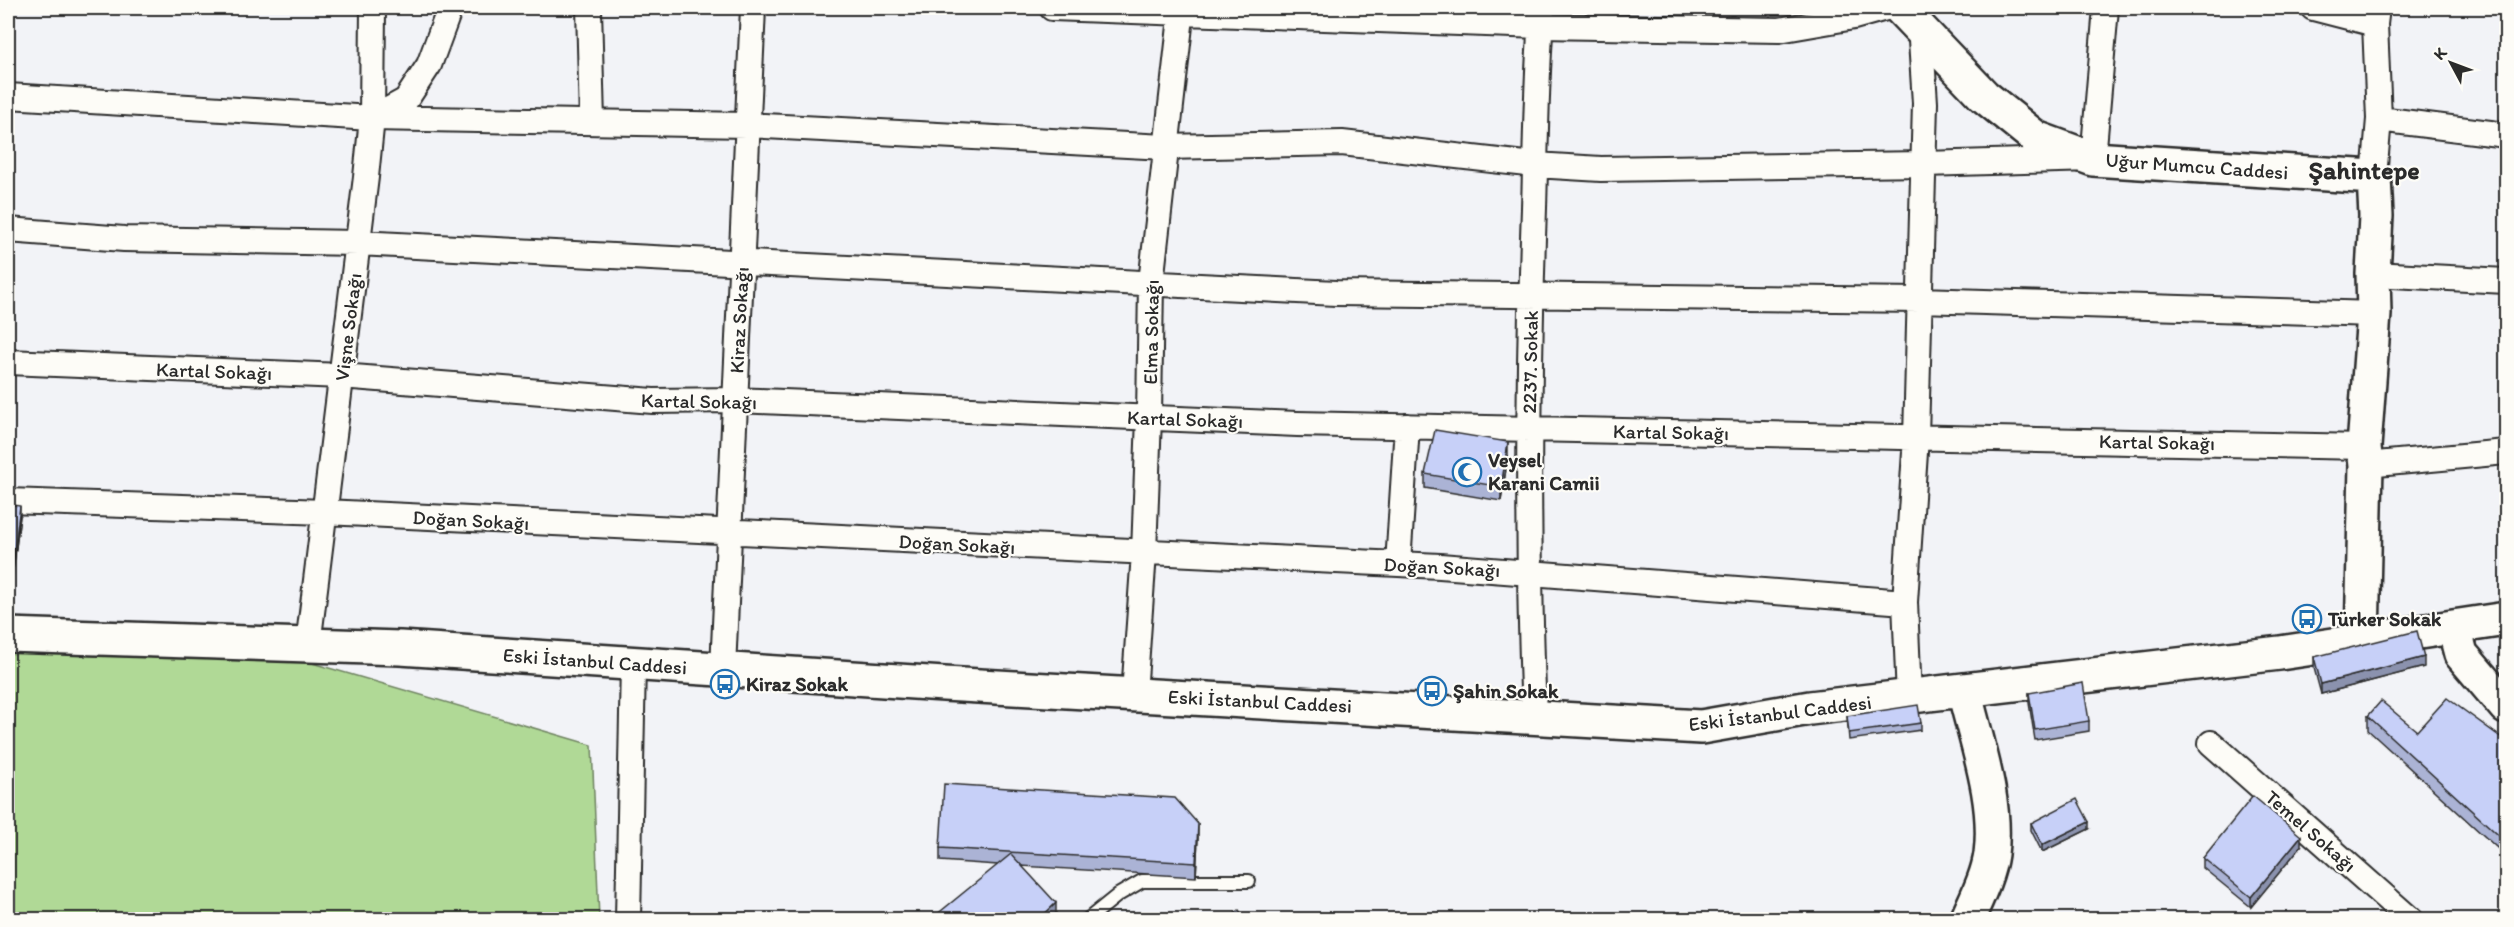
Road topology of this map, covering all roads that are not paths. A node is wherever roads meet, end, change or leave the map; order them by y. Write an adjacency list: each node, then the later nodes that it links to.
1 (373, 8): 14 (street, Vişne Sokağı)
2 (450, 8): 14 (street)
3 (589, 8): 16 (street)
4 (753, 8): 17 (street, Kiraz Sokağı)
5 (1052, 8): 9 (street)
6 (1886, 8): 12 (street)
7 (2106, 8): 20 (street)
8 (2313, 8): 11 (street)
9 (1181, 10): 12 (street); 19 (street, Elma Sokağı)
10 (1913, 15): 20 (main road, Uğur Mumcu Caddesi); 21 (street)
11 (2376, 16): 15 (street)
12 (1541, 17): 22 (street, 2237. Sokak)
13 (8, 96): 14 (street)
14 (372, 118): 16 (street); 25 (street, Vişne Sokağı)
15 (2379, 119): 18 (street); 23 (street)
16 (592, 122): 17 (street)
17 (747, 125): 19 (street); 26 (street, Kiraz Sokağı)
18 (2506, 135)
19 (1165, 147): 22 (street); 29 (street, Elma Sokağı)
20 (2093, 159): 21 (street); 23 (main road, Uğur Mumcu Caddesi)
21 (1924, 164): 22 (street); 31 (street)
22 (1535, 165): 30 (street, 2237. Sokak)
23 (2374, 177): 27 (main road)
24 (8, 230): 25 (street)
25 (358, 243): 26 (street); 34 (street, Vişne Sokağı)
26 (741, 263): 29 (street); 35 (street, Kiraz Sokağı)
27 (2373, 274): 28 (street); 32 (main road)
28 (2506, 281)
29 (1151, 284): 30 (street); 36 (street, Elma Sokağı)
30 (1531, 295): 31 (street); 38 (street, 2237. Sokak)
31 (1920, 300): 32 (street); 39 (street)
32 (2374, 314): 41 (main road)
33 (8, 362): 34 (street, Kartal Sokağı)
34 (341, 376): 35 (street, Kartal Sokağı); 43 (street, Vişne Sokağı)
35 (735, 400): 36 (street, Kartal Sokağı); 44 (street, Kiraz Sokağı)
36 (1149, 417): 37 (street, Kartal Sokağı); 45 (street, Elma Sokağı)
37 (1407, 426): 38 (street, Kartal Sokağı); 46 (street)
38 (1529, 429): 39 (street, Kartal Sokağı); 47 (street, 2237. Sokak)
39 (1916, 437): 41 (street, Kartal Sokağı); 48 (street)
40 (2506, 452): 41 (street, Kartal Sokağı)
41 (2365, 456): 52 (main road)
42 (8, 501): 43 (street, Doğan Sokağı)
43 (325, 512): 44 (street, Doğan Sokağı); 53 (street, Vişne Sokağı)
44 (729, 534): 45 (street, Doğan Sokağı); 55 (street, Kiraz Sokağı)
45 (1144, 553): 46 (street, Doğan Sokağı); 57 (street, Elma Sokağı)
46 (1398, 564): 47 (street, Doğan Sokağı)
47 (1528, 572): 48 (street, Doğan Sokağı); 60 (street, 2237. Sokak)
48 (1905, 603): 58 (street)
49 (2506, 620): 50 (main road, Eski İstanbul Caddesi)
50 (2454, 627): 52 (main road, Eski İstanbul Caddesi); 59 (main road)
51 (8, 635): 53 (main road, Eski İstanbul Caddesi)
52 (2362, 641): 56 (main road, Eski İstanbul Caddesi)
53 (308, 645): 54 (main road, Eski İstanbul Caddesi)
54 (633, 663): 55 (main road, Eski İstanbul Caddesi); 63 (street)
55 (723, 669): 57 (main road, Eski İstanbul Caddesi)
56 (1964, 690): 58 (main road, Eski İstanbul Caddesi); 65 (main road)
57 (1134, 694): 60 (main road, Eski İstanbul Caddesi)
58 (1909, 698): 60 (main road, Eski İstanbul Caddesi)
59 (2506, 707)
60 (1534, 717)
61 (2211, 743): 66 (street, Temel Sokağı)
62 (1249, 881): 64 (lane)
63 (628, 920)
64 (1088, 920)
65 (1967, 920)
66 (2411, 920)

